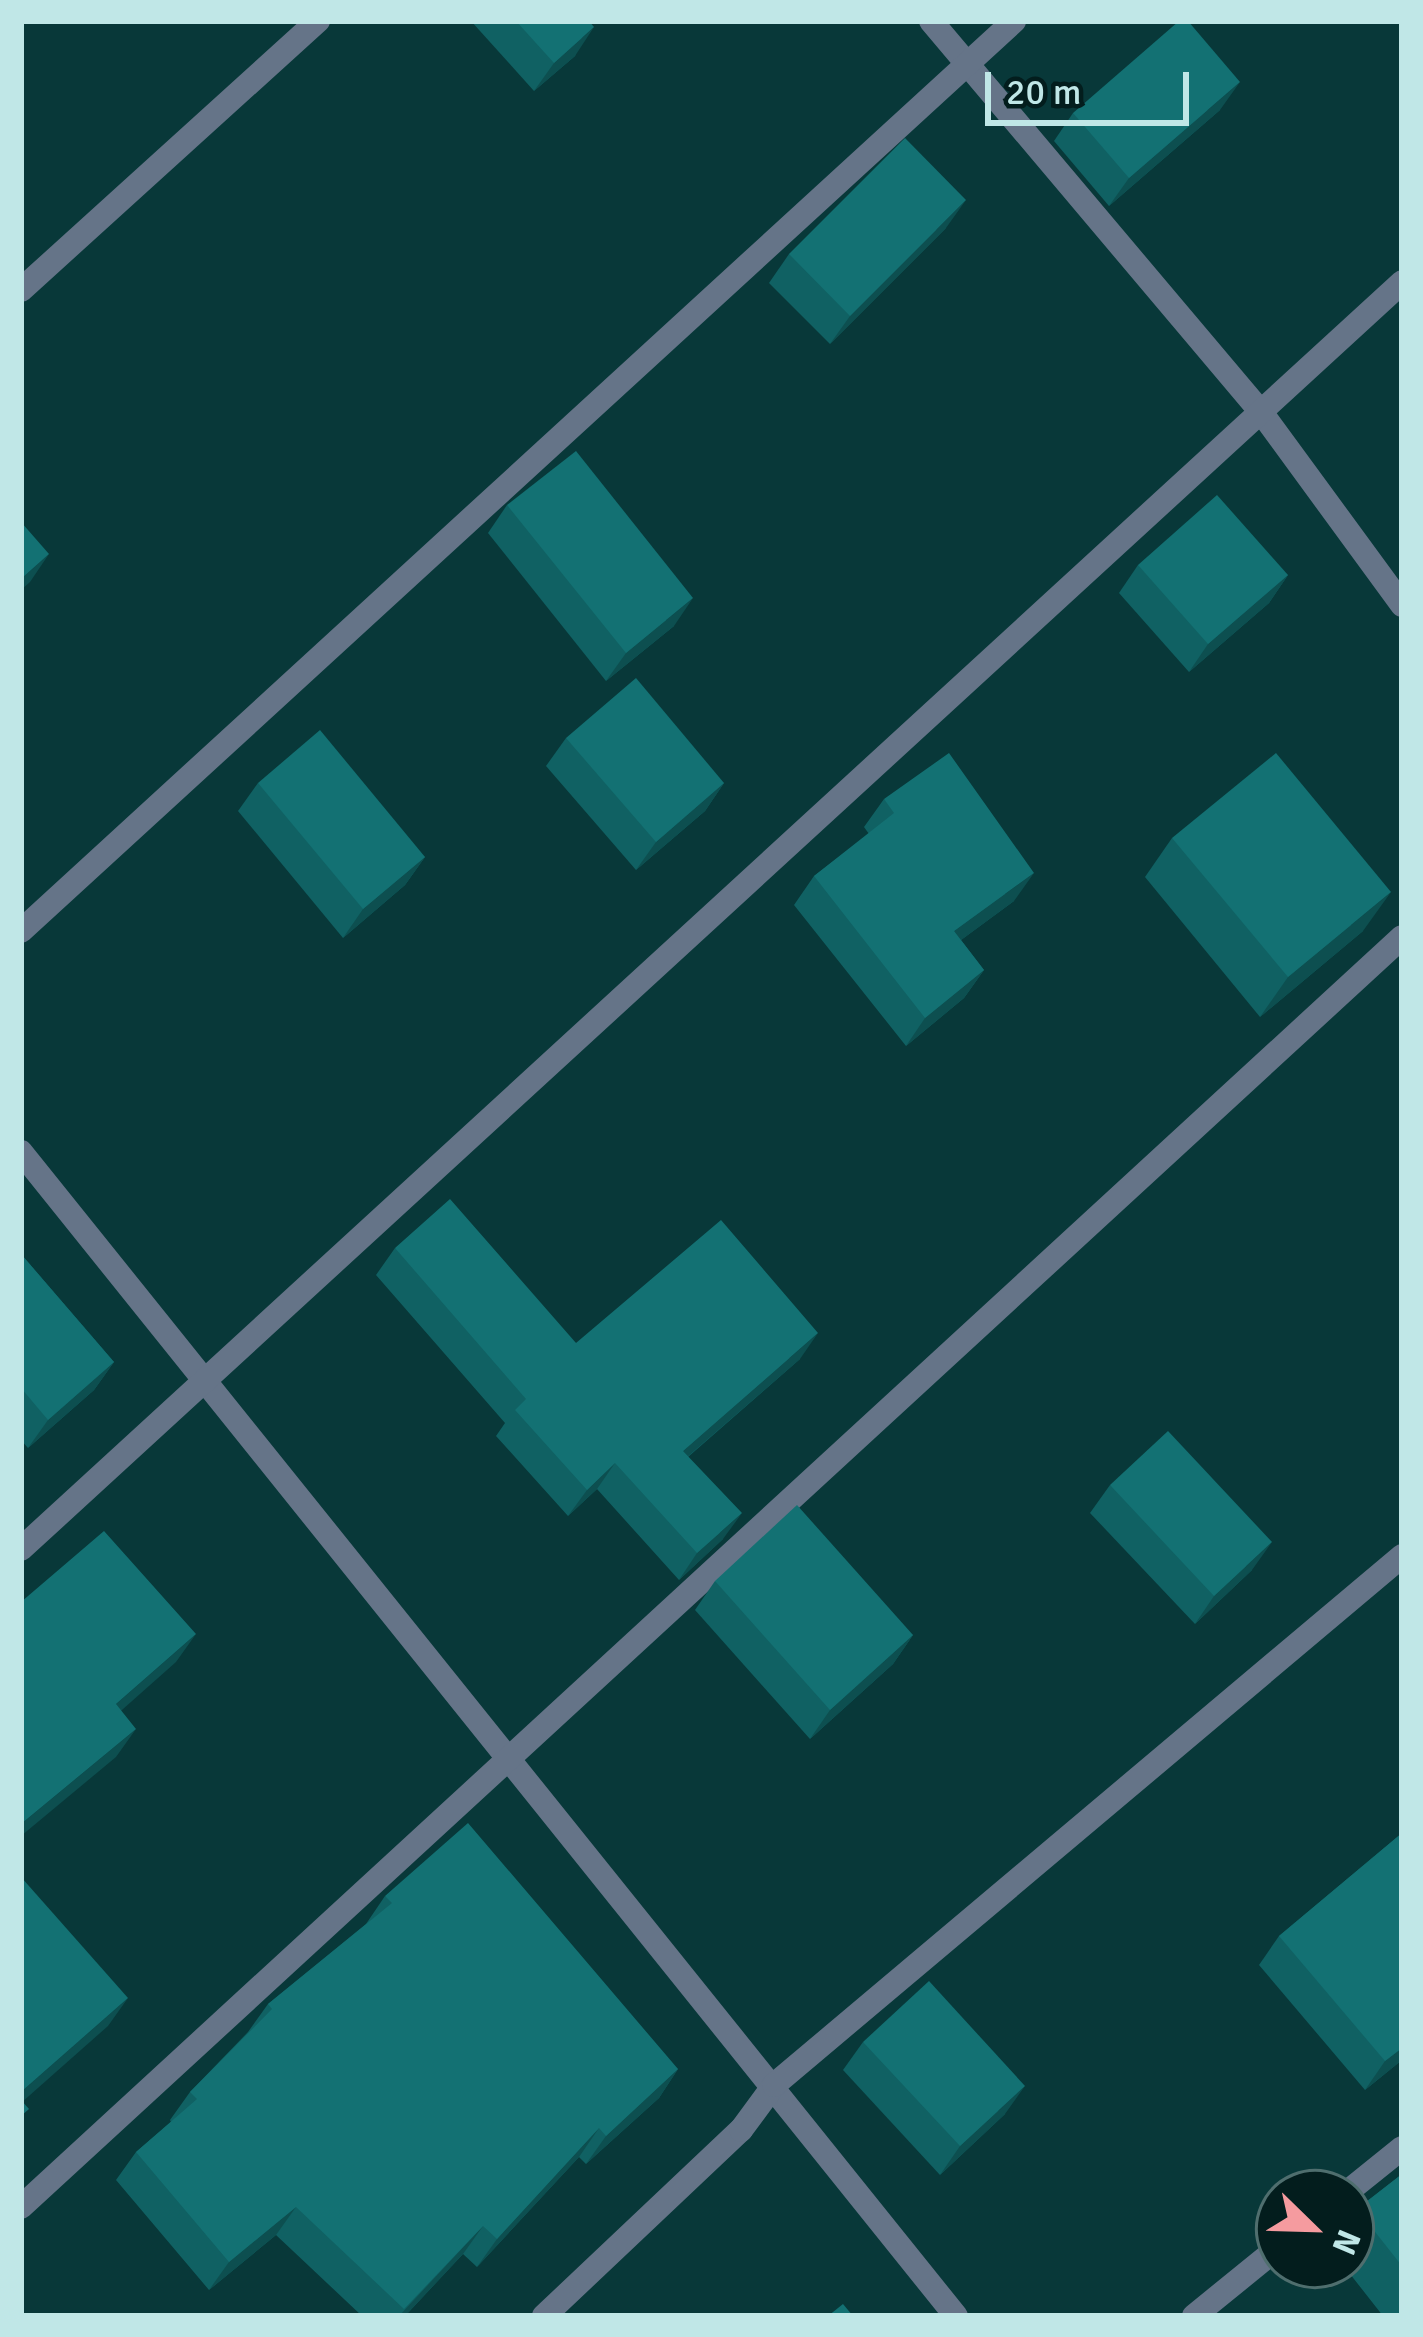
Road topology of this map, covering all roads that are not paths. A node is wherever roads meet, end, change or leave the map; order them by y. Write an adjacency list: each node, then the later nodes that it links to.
1 (317, 21): 6 (street)
2 (931, 21): 4 (street)
3 (1014, 21): 4 (street)
4 (967, 63): 7 (street); 9 (street)
5 (1402, 282): 7 (street)
6 (21, 290)
7 (1261, 412): 8 (street); 12 (street)
8 (1402, 605)
9 (21, 931)
10 (1402, 937): 15 (street)
11 (21, 1151): 12 (street)
12 (209, 1380): 13 (street); 15 (street)
13 (21, 1549)
14 (1402, 1556): 16 (street)
15 (506, 1760): 16 (street); 19 (street)
16 (774, 2085): 21 (street); 22 (street)
17 (1402, 2148): 18 (street)
18 (1375, 2170)
19 (21, 2207)
20 (1255, 2267): 23 (street)
21 (544, 2316)
22 (956, 2316)
23 (1195, 2316)

